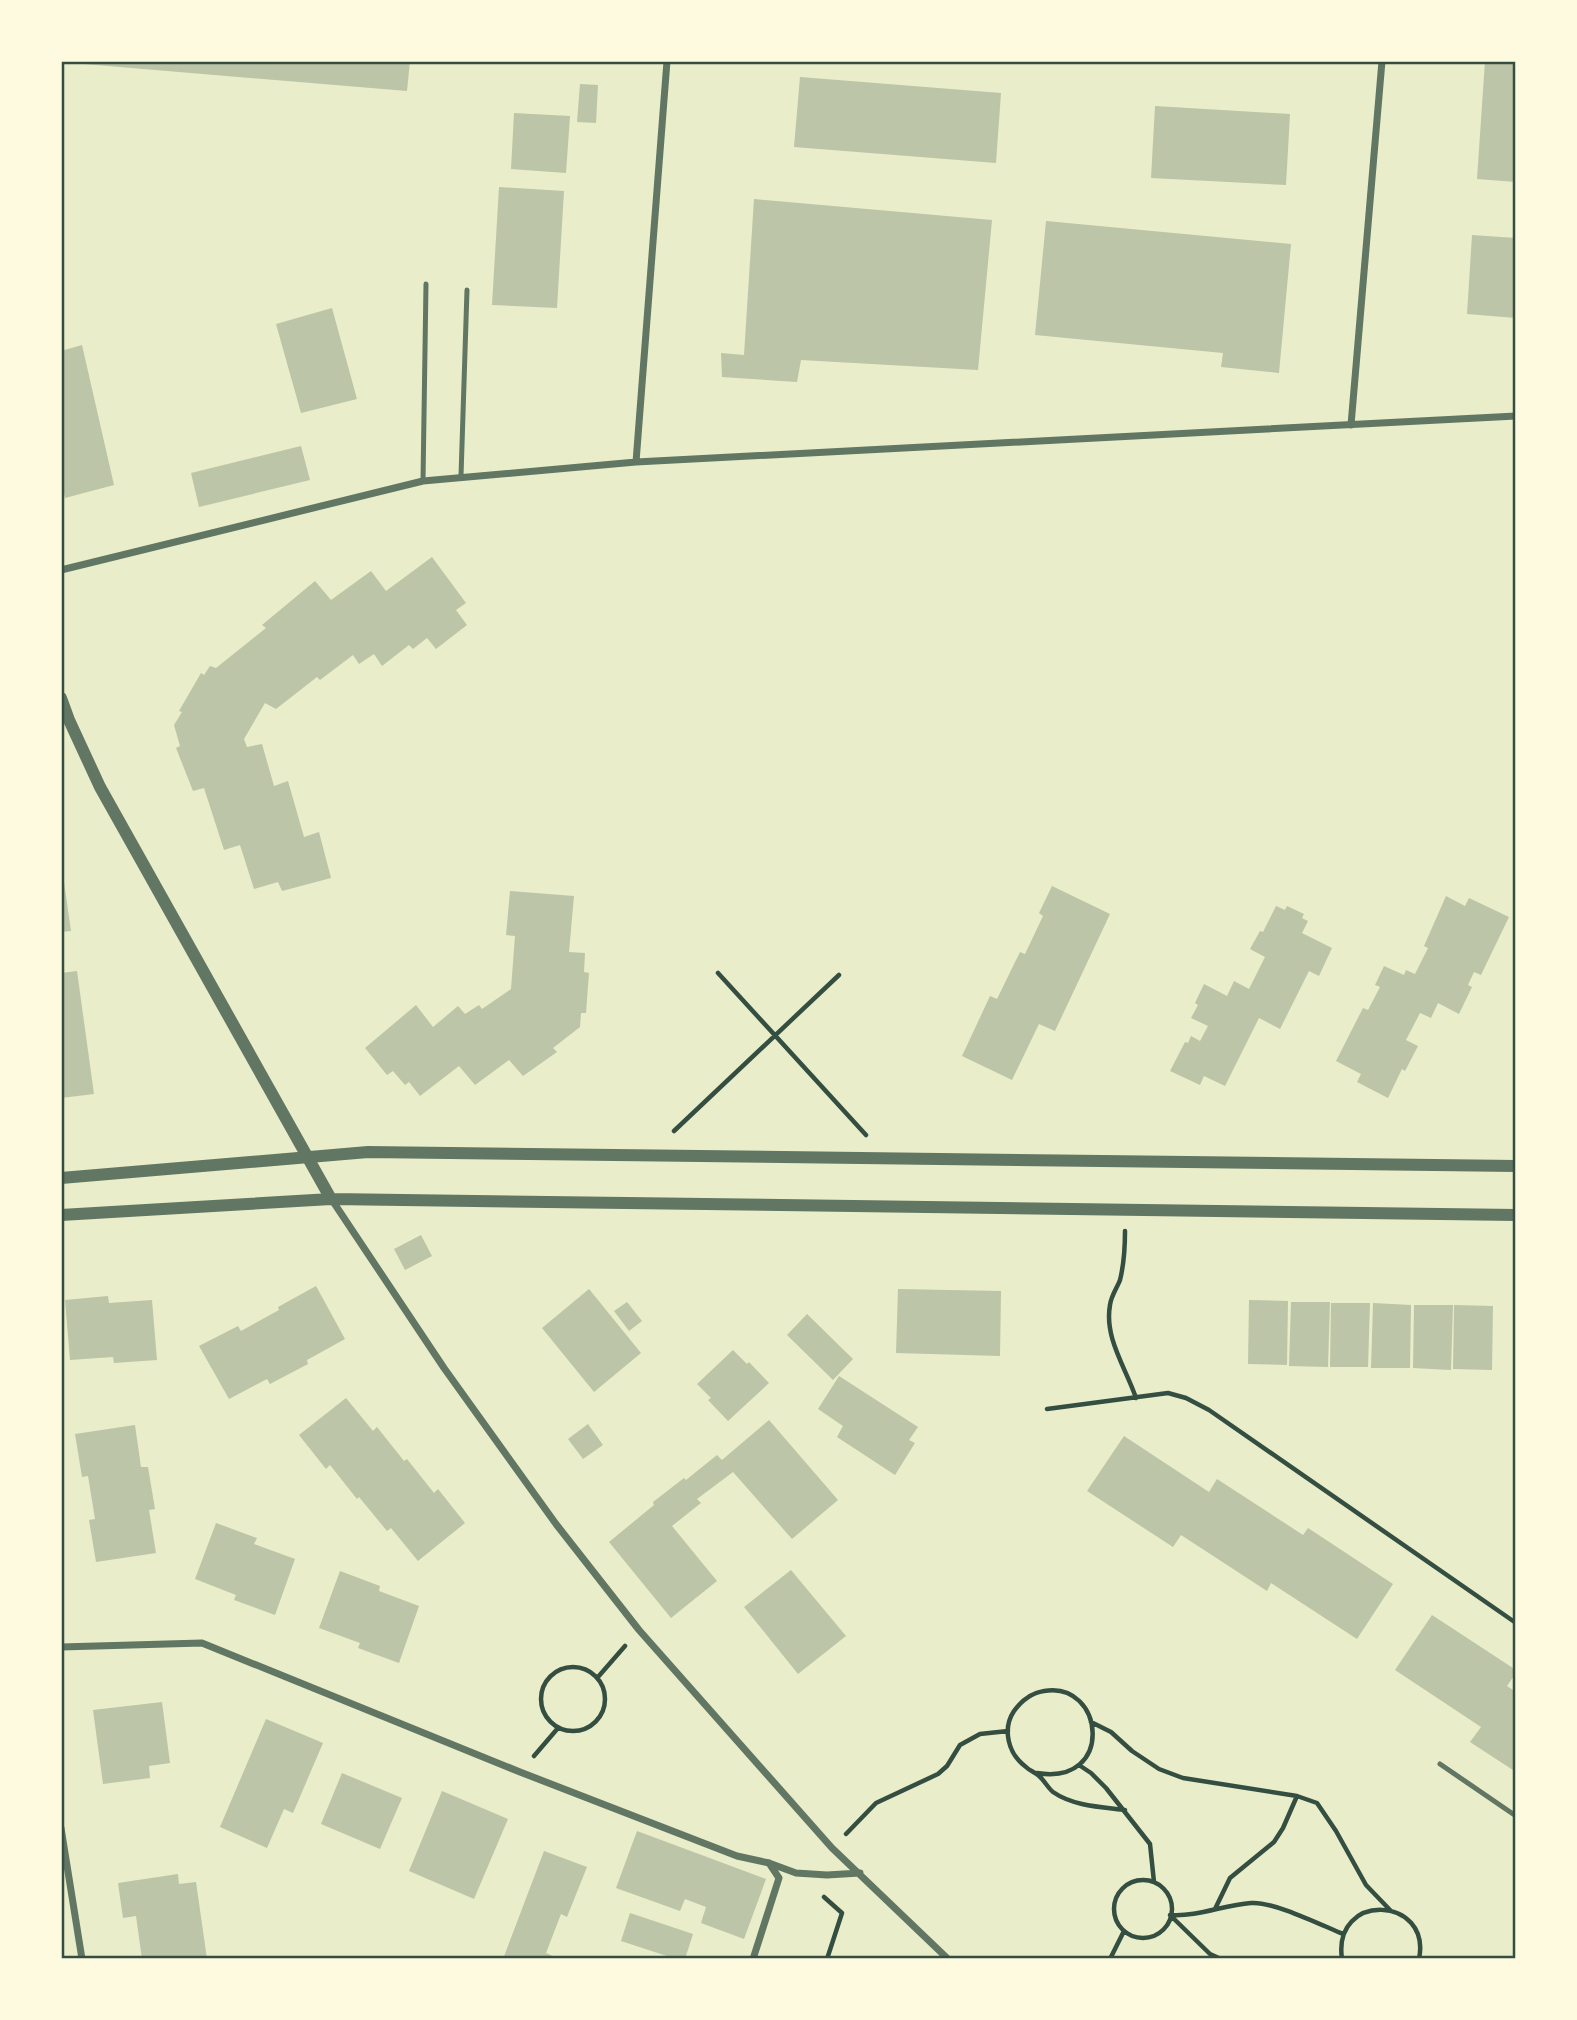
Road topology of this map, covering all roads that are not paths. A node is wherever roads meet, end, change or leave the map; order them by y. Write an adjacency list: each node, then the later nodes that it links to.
1 (667, 61): 7 (street)
2 (1382, 61): 6 (street)
3 (426, 284): 9 (lane)
4 (467, 290): 8 (lane)
5 (1516, 415): 6 (street)
6 (1351, 425): 7 (street)
7 (636, 462): 8 (street)
8 (461, 476): 9 (street)
9 (423, 481): 10 (street)
10 (61, 570)
11 (61, 698): 12 (street)
12 (65, 722): 13 (street)
13 (307, 1158): 14 (street); 15 (street); 16 (street)
14 (1516, 1166)
15 (61, 1178)
16 (331, 1199): 17 (street); 18 (street); 24 (street)
17 (61, 1215)
18 (1516, 1215)
19 (61, 1647): 23 (street)
20 (1440, 1764): 21 (lane)
21 (1516, 1816)
22 (61, 1828): 25 (street)
23 (769, 1863): 24 (street); 26 (street)
24 (860, 1873): 27 (street)
25 (82, 1959)
26 (753, 1959)
27 (948, 1959)

